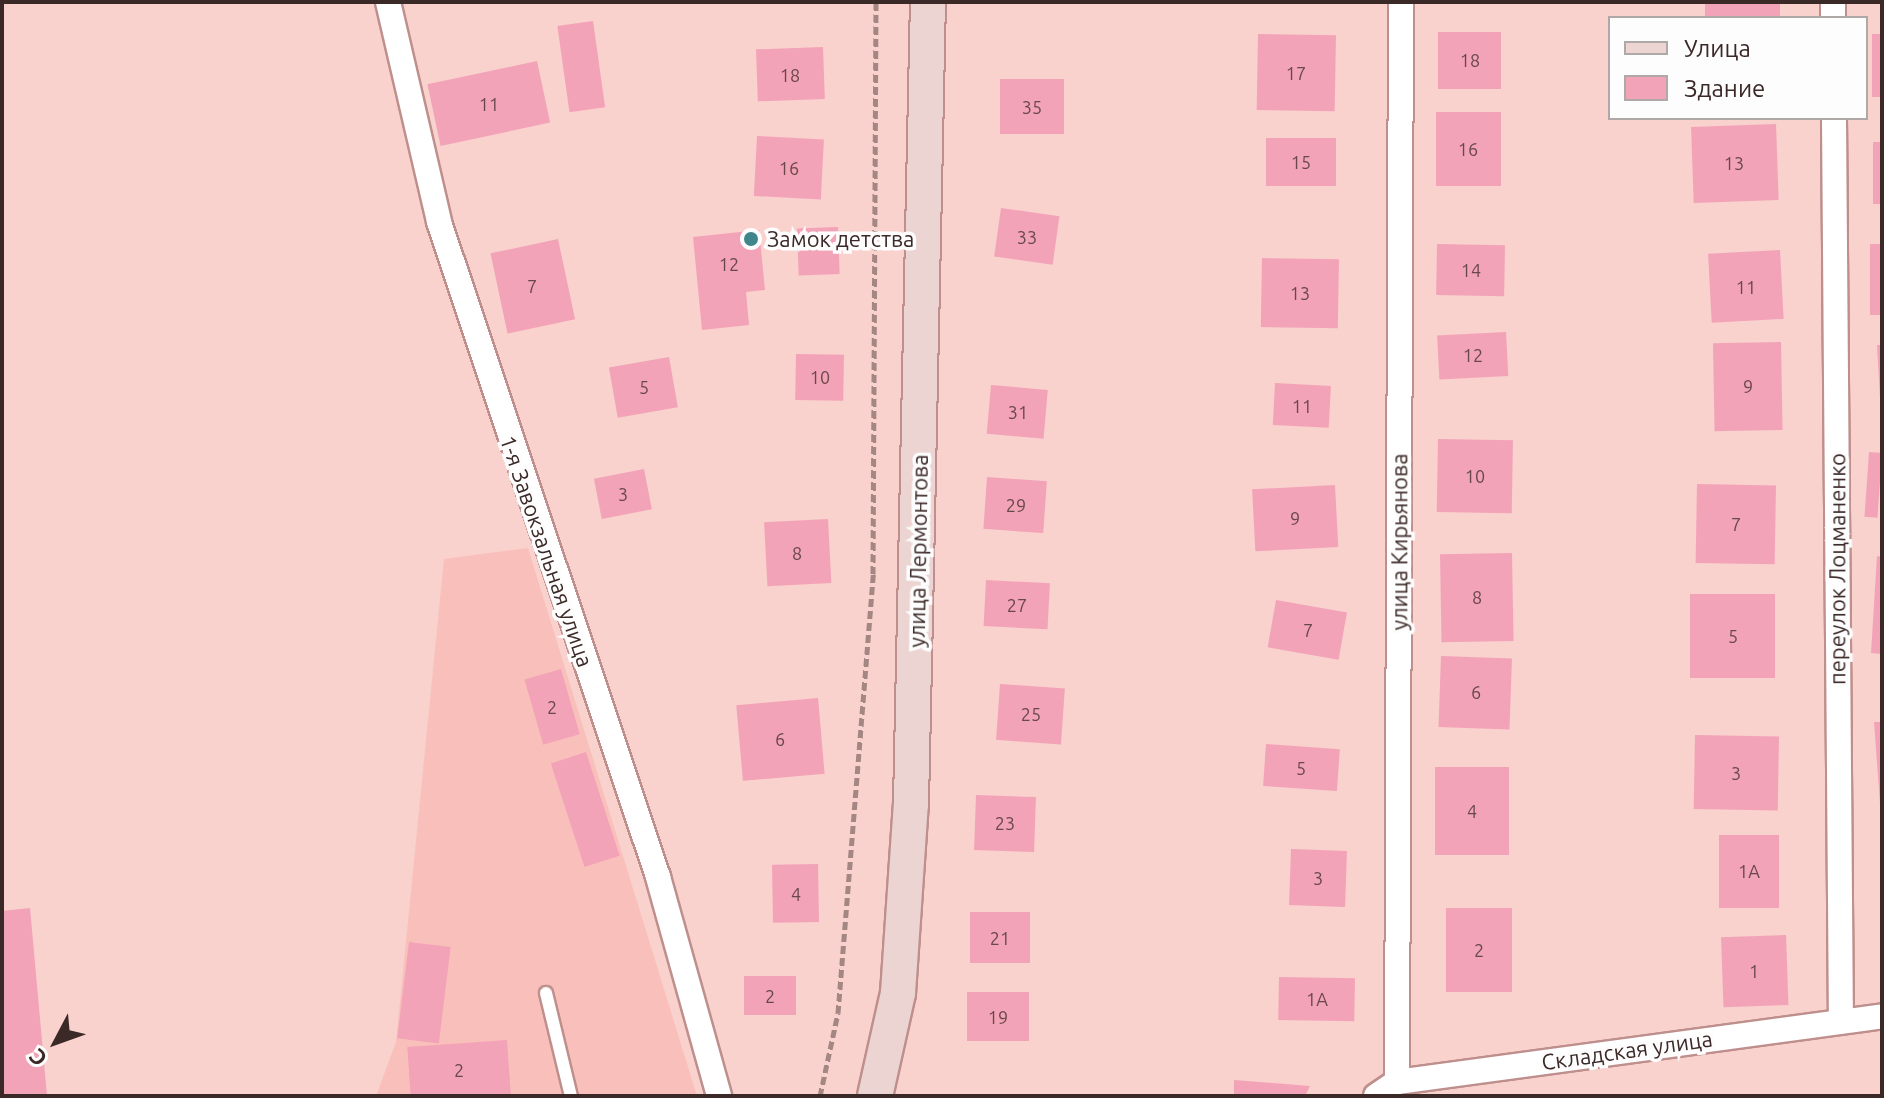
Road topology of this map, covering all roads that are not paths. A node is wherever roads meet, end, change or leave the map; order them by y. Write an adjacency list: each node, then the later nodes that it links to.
1 (388, 2): 10 (street, 1-я Завокзальная улица)
2 (928, 2): 11 (main road, улица Лермонтова)
3 (1401, 2): 8 (street, улица Кирьянова)
4 (1834, 120): 7 (street, переулок Лоцманенко)
5 (546, 993): 9 (lane)
6 (1882, 1016): 7 (street, Складская улица)
7 (1841, 1020): 8 (street, Складская улица)
8 (1397, 1082): 12 (street, Складская улица)
9 (571, 1096)
10 (719, 1096)
11 (875, 1096)
12 (1376, 1096)

